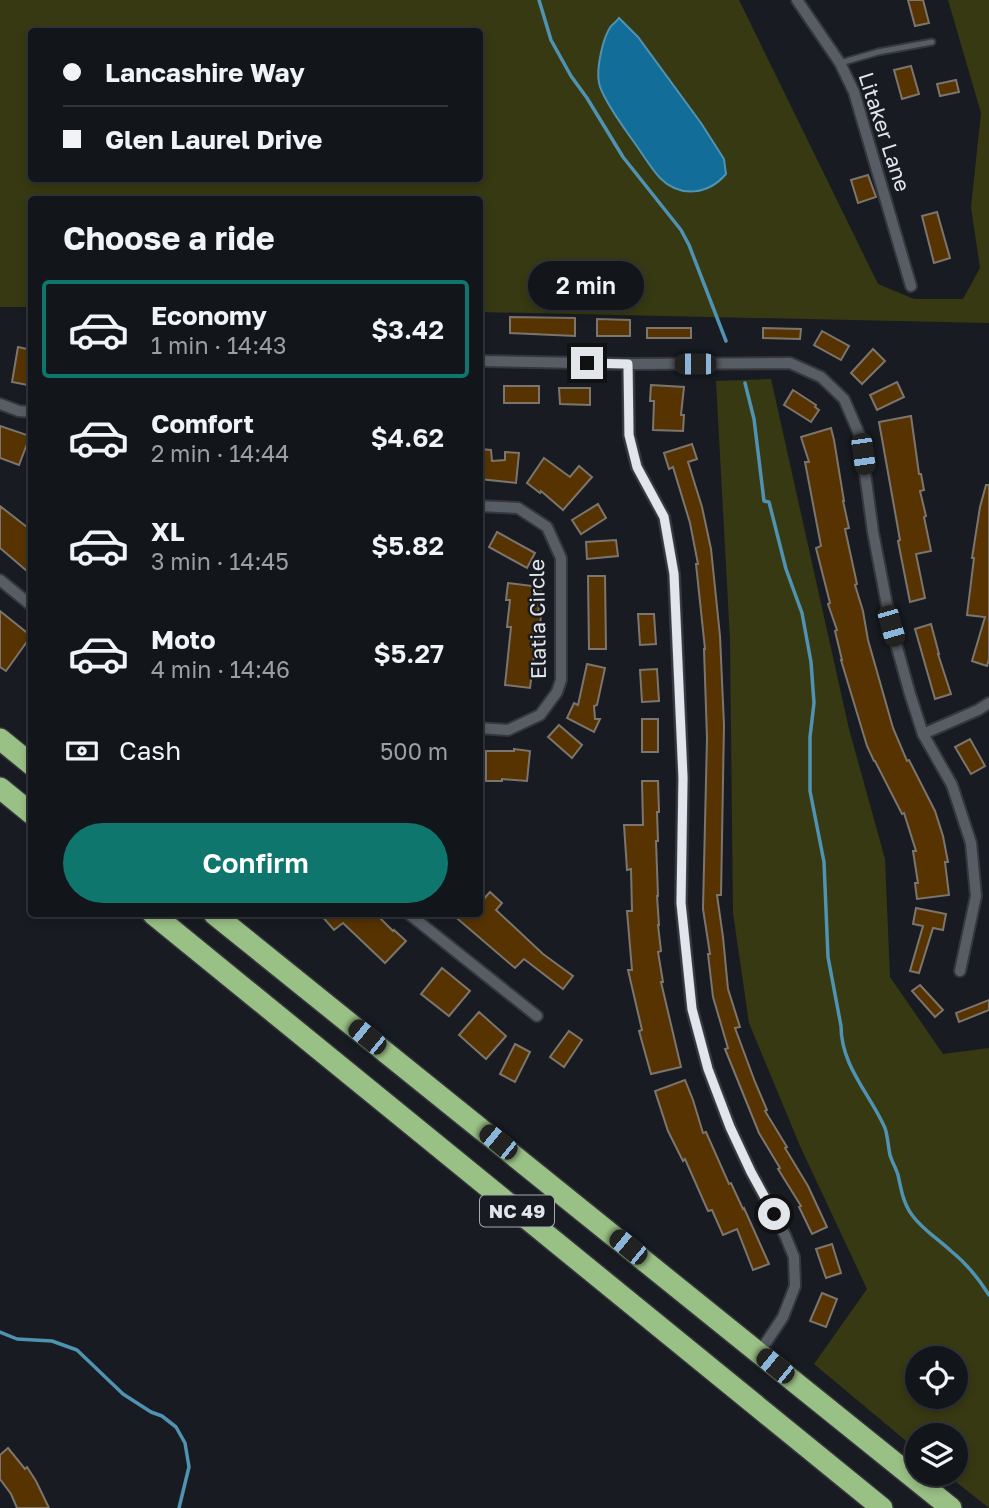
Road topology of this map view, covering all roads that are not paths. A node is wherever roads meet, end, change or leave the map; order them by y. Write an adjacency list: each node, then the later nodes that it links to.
1 (797, 0): 3 (street, Litaker Lane)
2 (932, 42): 3 (lane)
3 (840, 64): 4 (street, Litaker Lane)
4 (911, 286)
5 (483, 361): 6 (street)
6 (628, 364): 14 (street); 24 (street)
7 (0, 404): 8 (street)
8 (28, 412)
9 (483, 506): 13 (street, Elatia Circle)
10 (0, 580): 11 (street)
11 (28, 603)
12 (989, 703): 14 (street)
13 (483, 727)
14 (923, 734): 22 (street)
15 (0, 739): 16 (highway)
16 (28, 762)
17 (0, 788): 18 (highway)
18 (28, 811)
19 (157, 917): 25 (highway, NC 49)
20 (218, 917): 24 (highway, NC 49)
21 (413, 917): 23 (street)
22 (960, 971)
23 (537, 1016)
24 (759, 1353): 26 (highway, NC 49)
25 (882, 1508)
26 (951, 1508)

